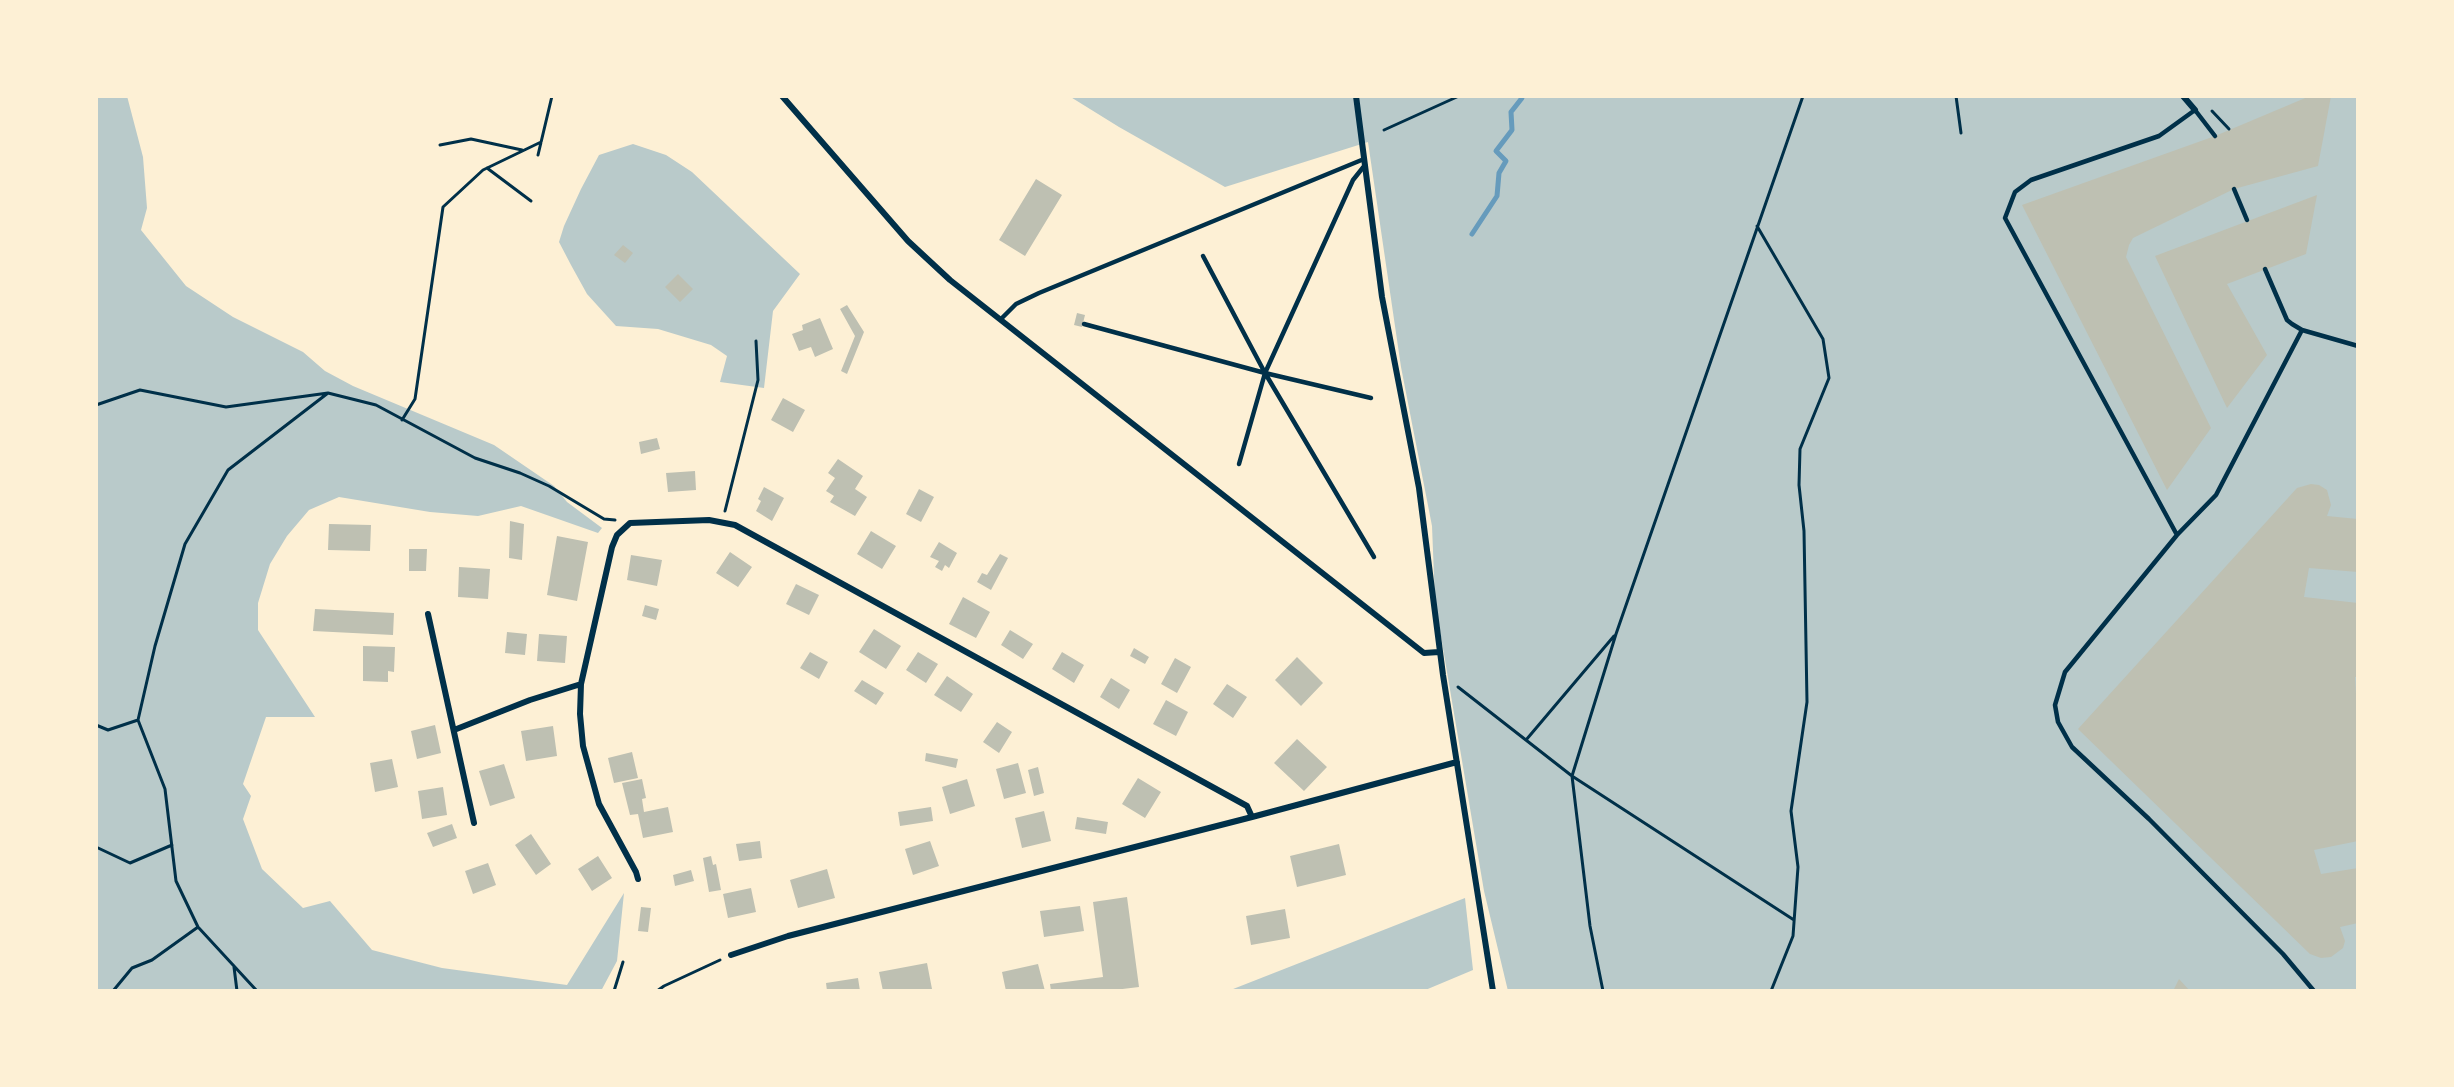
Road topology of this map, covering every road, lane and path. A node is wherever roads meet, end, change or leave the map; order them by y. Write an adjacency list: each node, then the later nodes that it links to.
1 (552, 96): 14 (path)
2 (782, 96): 26 (street)
3 (1356, 96): 18 (street)
4 (1459, 96): 11 (path)
5 (1803, 96): 23 (path)
6 (1956, 96): 12 (path)
7 (2183, 96): 9 (street)
8 (2206, 104): 10 (path)
9 (2195, 110): 13 (lane); 39 (lane)
10 (2229, 129)
11 (1384, 130)
12 (1961, 133)
13 (2215, 136)
14 (541, 142): 16 (path); 17 (path)
15 (440, 145): 16 (path)
16 (524, 150): 19 (path)
17 (538, 155)
18 (1364, 162): 26 (lane); 31 (lane); 43 (street)
19 (487, 168): 21 (path); 35 (path)
20 (2234, 189): 22 (lane)
21 (531, 201)
22 (2247, 220)
23 (1757, 226): 42 (path); 57 (path)
24 (1203, 256): 31 (lane)
25 (2265, 269): 28 (lane)
26 (1001, 319): 43 (street)
27 (1084, 324): 31 (lane)
28 (2302, 330): 30 (lane); 39 (lane)
29 (756, 340): 37 (path)
30 (2358, 346)
31 (1265, 373): 33 (lane); 36 (lane); 40 (lane)
32 (328, 393): 34 (path); 35 (path); 46 (path)
33 (1371, 398)
34 (96, 405)
35 (402, 420): 38 (path)
36 (1239, 464)
37 (723, 521): 38 (street); 52 (street)
38 (630, 523): 45 (street)
39 (2177, 535): 70 (lane)
40 (1374, 557)
41 (428, 614): 48 (street)
42 (1616, 634): 49 (path); 51 (path)
43 (1439, 652): 44 (street)
44 (1443, 675): 49 (path); 50 (street)
45 (581, 684): 48 (street); 56 (street)
46 (138, 720): 47 (path); 54 (path)
47 (96, 725)
48 (454, 730): 53 (street)
49 (1526, 740): 51 (path)
50 (1457, 762): 52 (street); 67 (street)
51 (1572, 776): 57 (path); 68 (path)
52 (1252, 817): 59 (street)
53 (474, 823)
54 (172, 845): 55 (path); 58 (path)
55 (96, 847)
56 (638, 879)
57 (1794, 920): 69 (path)
58 (198, 927): 61 (path); 62 (path)
59 (730, 955): 66 (path)
60 (623, 962): 65 (path)
61 (233, 965): 63 (path); 64 (path)
62 (113, 991)
63 (237, 991)
64 (257, 991)
65 (614, 991)
66 (657, 991)
67 (1493, 991)
68 (1603, 991)
69 (1771, 991)
70 (2314, 991)

